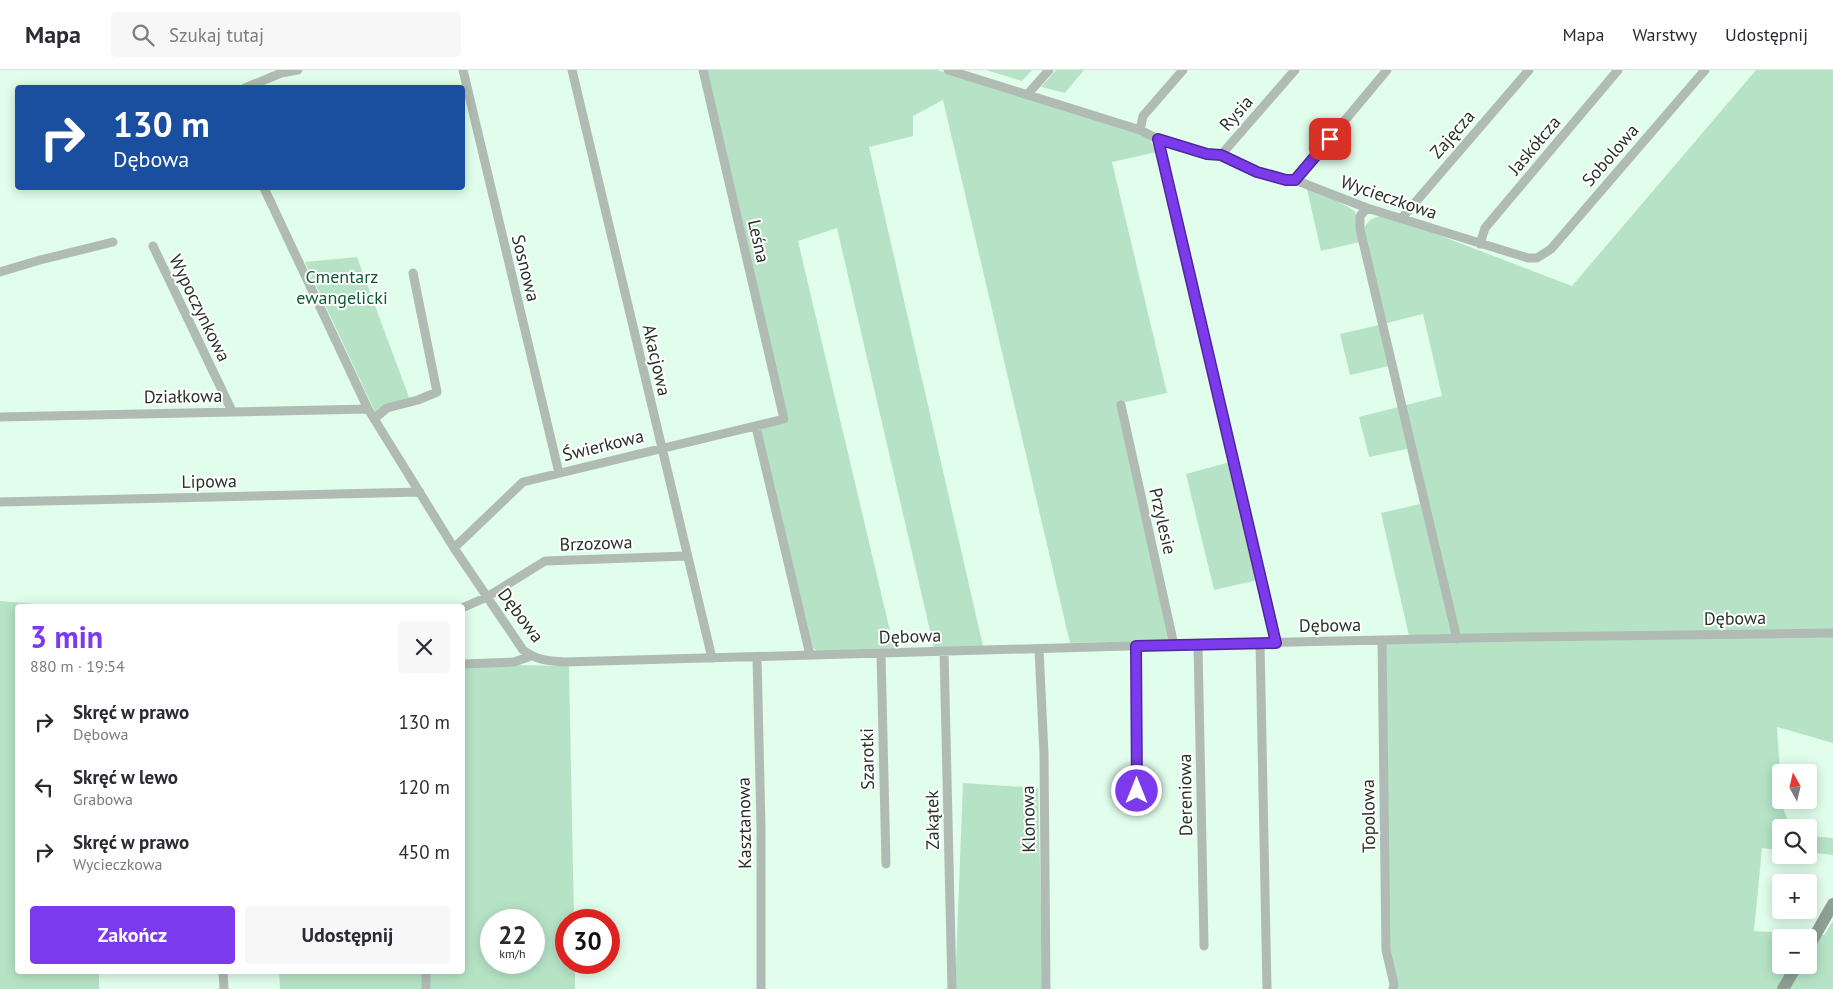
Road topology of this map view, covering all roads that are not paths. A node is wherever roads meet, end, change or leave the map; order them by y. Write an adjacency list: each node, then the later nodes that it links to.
1 (298, 70): 13 (street)
2 (463, 70): 36 (street, Sosnowa)
3 (572, 70): 35 (street, Akacjowa)
4 (703, 70): 33 (street, Leśna)
5 (948, 70): 14 (street, Wycieczkowa)
6 (1049, 70): 14 (street)
7 (1183, 70): 15 (street)
8 (1295, 70): 17 (street, Rysia)
9 (1387, 70): 18 (street)
10 (1529, 70): 21 (street, Zajęcza)
11 (1618, 70): 23 (street, Jaskółcza)
12 (1705, 70): 25 (street, Sobolowa)
13 (252, 85)
14 (1027, 95): 15 (street, Wycieczkowa)
15 (1140, 130): 16 (street, Wycieczkowa)
16 (1158, 139): 17 (street, Wycieczkowa); 47 (street)
17 (1221, 155): 18 (street, Wycieczkowa)
18 (1295, 180): 20 (street, Wycieczkowa)
19 (265, 190): 29 (street, Dębowa)
20 (1367, 208): 21 (street, Wycieczkowa); 44 (street)
21 (1401, 219): 23 (street, Wycieczkowa)
22 (114, 242): 26 (street)
23 (1480, 244): 25 (street, Wycieczkowa)
24 (153, 246): 30 (street, Wypoczynkowa)
25 (1537, 258)
26 (0, 272)
27 (413, 272): 32 (street)
28 (1121, 405): 49 (street, Przylesie)
29 (368, 409): 30 (street, Działkowa); 32 (street, Dębowa)
30 (232, 411): 31 (street, Działkowa)
31 (0, 417)
32 (374, 419): 37 (street, Dębowa)
33 (784, 419): 34 (street, Świerkowa)
34 (756, 427): 35 (street, Świerkowa); 55 (street)
35 (662, 448): 36 (street, Świerkowa); 40 (street, Akacjowa)
36 (559, 473): 39 (street, Świerkowa)
37 (420, 492): 38 (street, Lipowa); 39 (street, Dębowa)
38 (0, 502)
39 (454, 548): 41 (street, Dębowa)
40 (687, 556): 41 (street, Brzozowa); 57 (street, Akacjowa)
41 (487, 597): 42 (street, Brzozowa); 54 (street, Dębowa)
42 (465, 607)
43 (1833, 633): 44 (street, Dębowa)
44 (1457, 639): 45 (street, Dębowa)
45 (1382, 641): 47 (street, Dębowa); 73 (street, Topolowa)
46 (1260, 643): 47 (street, Dębowa); 48 (street, Dębowa); 72 (street)
47 (1276, 643)
48 (1198, 644): 49 (street, Dębowa); 63 (street, Dereniowa)
49 (1174, 645): 50 (street, Dębowa)
50 (1136, 646): 51 (street, Dębowa); 59 (street)
51 (1039, 649): 52 (street, Dębowa); 71 (street, Klonowa)
52 (944, 651): 53 (street, Dębowa); 70 (street, Zakątek)
53 (881, 653): 55 (street, Dębowa); 60 (street, Szarotki)
54 (531, 656): 57 (street, Dębowa); 58 (street)
55 (810, 656): 56 (street, Dębowa)
56 (757, 657): 57 (street, Dębowa); 69 (street, Kasztanowa)
57 (712, 658)
58 (465, 664)
59 (1137, 791)
60 (886, 864)
61 (1833, 904): 62 (main road)
62 (1817, 932)
63 (1204, 946)
64 (223, 974): 67 (street)
65 (426, 974): 68 (street)
66 (1792, 974): 74 (main road)
67 (224, 989)
68 (426, 989)
69 (761, 989)
70 (952, 989)
71 (1046, 989)
72 (1267, 989)
73 (1393, 989)
74 (1783, 989)

